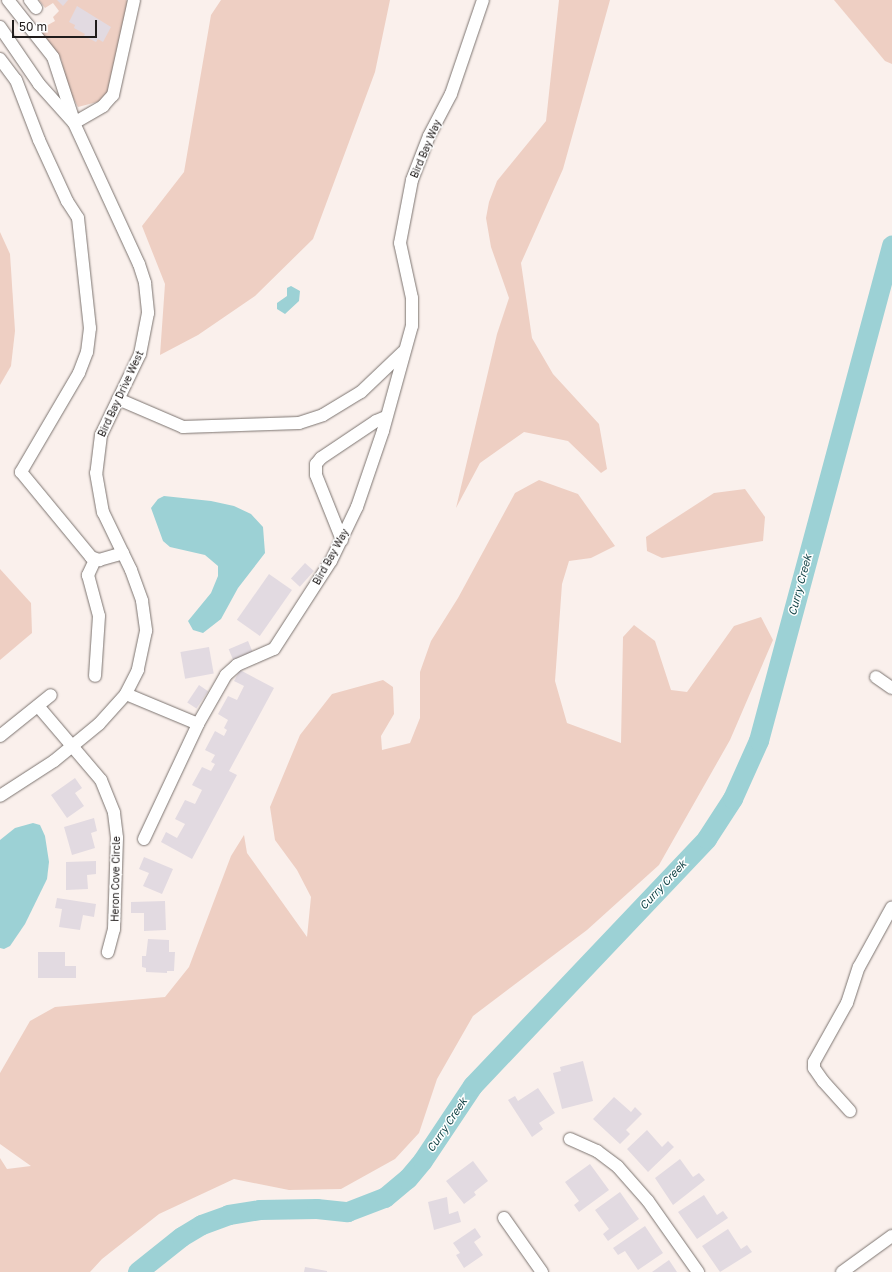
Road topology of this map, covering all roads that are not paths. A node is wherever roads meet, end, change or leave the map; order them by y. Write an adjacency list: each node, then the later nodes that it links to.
1 (8, 0): 6 (street)
2 (134, 0): 6 (street)
3 (483, 0): 7 (street, Bird Bay Way)
4 (0, 27): 6 (street, Bird Bay Drive West)
5 (0, 60): 12 (street)
6 (74, 123): 8 (street, Bird Bay Drive West)
7 (405, 350): 8 (street); 9 (street, Bird Bay Way)
8 (118, 399): 11 (street, Bird Bay Drive West)
9 (386, 418): 10 (street, Bird Bay Way); 10 (street)
10 (342, 540): 19 (street, Bird Bay Way)
11 (123, 553): 12 (street); 16 (street, Bird Bay Drive West)
12 (95, 560): 13 (street)
13 (95, 676)
14 (876, 677): 15 (street)
15 (892, 688)
16 (126, 694): 19 (street); 21 (street, Bird Bay Drive West)
17 (51, 695): 18 (street)
18 (38, 706): 20 (street); 21 (street, Heron Cove Circle)
19 (198, 724): 23 (street, Bird Bay Way)
20 (0, 736)
21 (72, 746): 22 (street, Bird Bay Drive West); 25 (street, Heron Cove Circle)
22 (0, 796)
23 (144, 839)
24 (892, 907): 26 (street)
25 (108, 952)
26 (850, 1111)
27 (570, 1139): 31 (street)
28 (504, 1218): 30 (street)
29 (892, 1236): 32 (street)
30 (542, 1272)
31 (698, 1272)
32 (842, 1272)

